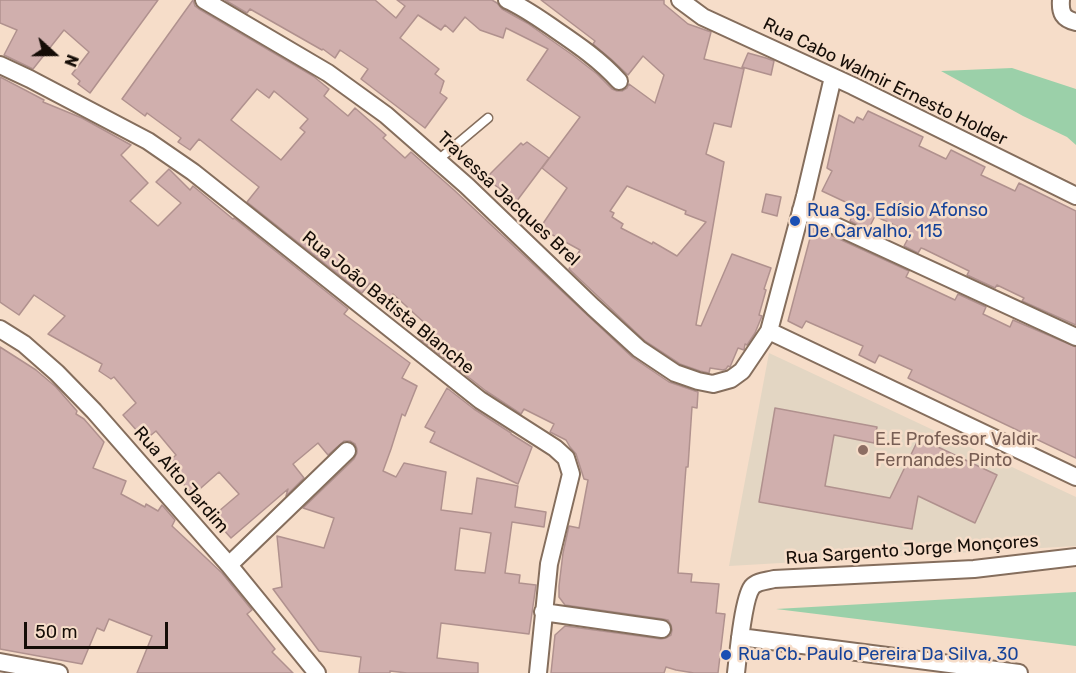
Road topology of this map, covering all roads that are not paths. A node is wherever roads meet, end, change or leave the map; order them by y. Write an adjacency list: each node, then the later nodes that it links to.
1 (204, 0): 10 (street, Travessa Jacques Brel)
2 (507, 0): 8 (street)
3 (680, 0): 7 (street, Rua Cabo Walmir Ernesto Holder)
4 (1061, 5): 5 (street)
5 (1076, 22)
6 (0, 65): 20 (street, Rua João Batista Blanche)
7 (833, 77): 11 (street, Rua Cabo Walmir Ernesto Holder); 12 (street)
8 (619, 81)
9 (488, 118): 10 (lane)
10 (438, 160): 14 (street, Travessa Jacques Brel)
11 (1076, 196)
12 (801, 210): 14 (street); 15 (street)
13 (0, 329): 19 (street, Rua Alto Jardim)
14 (770, 331): 17 (street)
15 (1076, 337)
16 (346, 451): 19 (street)
17 (1076, 477)
18 (1076, 557): 22 (street, Rua Sargento Jorge Monçores)
19 (229, 565): 26 (street, Rua Alto Jardim)
20 (543, 612): 21 (street); 27 (street, Rua João Batista Blanche)
21 (662, 629)
22 (740, 637): 24 (street); 28 (street)
23 (0, 662): 25 (street)
24 (995, 672): 29 (street)
25 (59, 673)
26 (317, 673)
27 (538, 673)
28 (735, 673)
29 (1019, 673)

